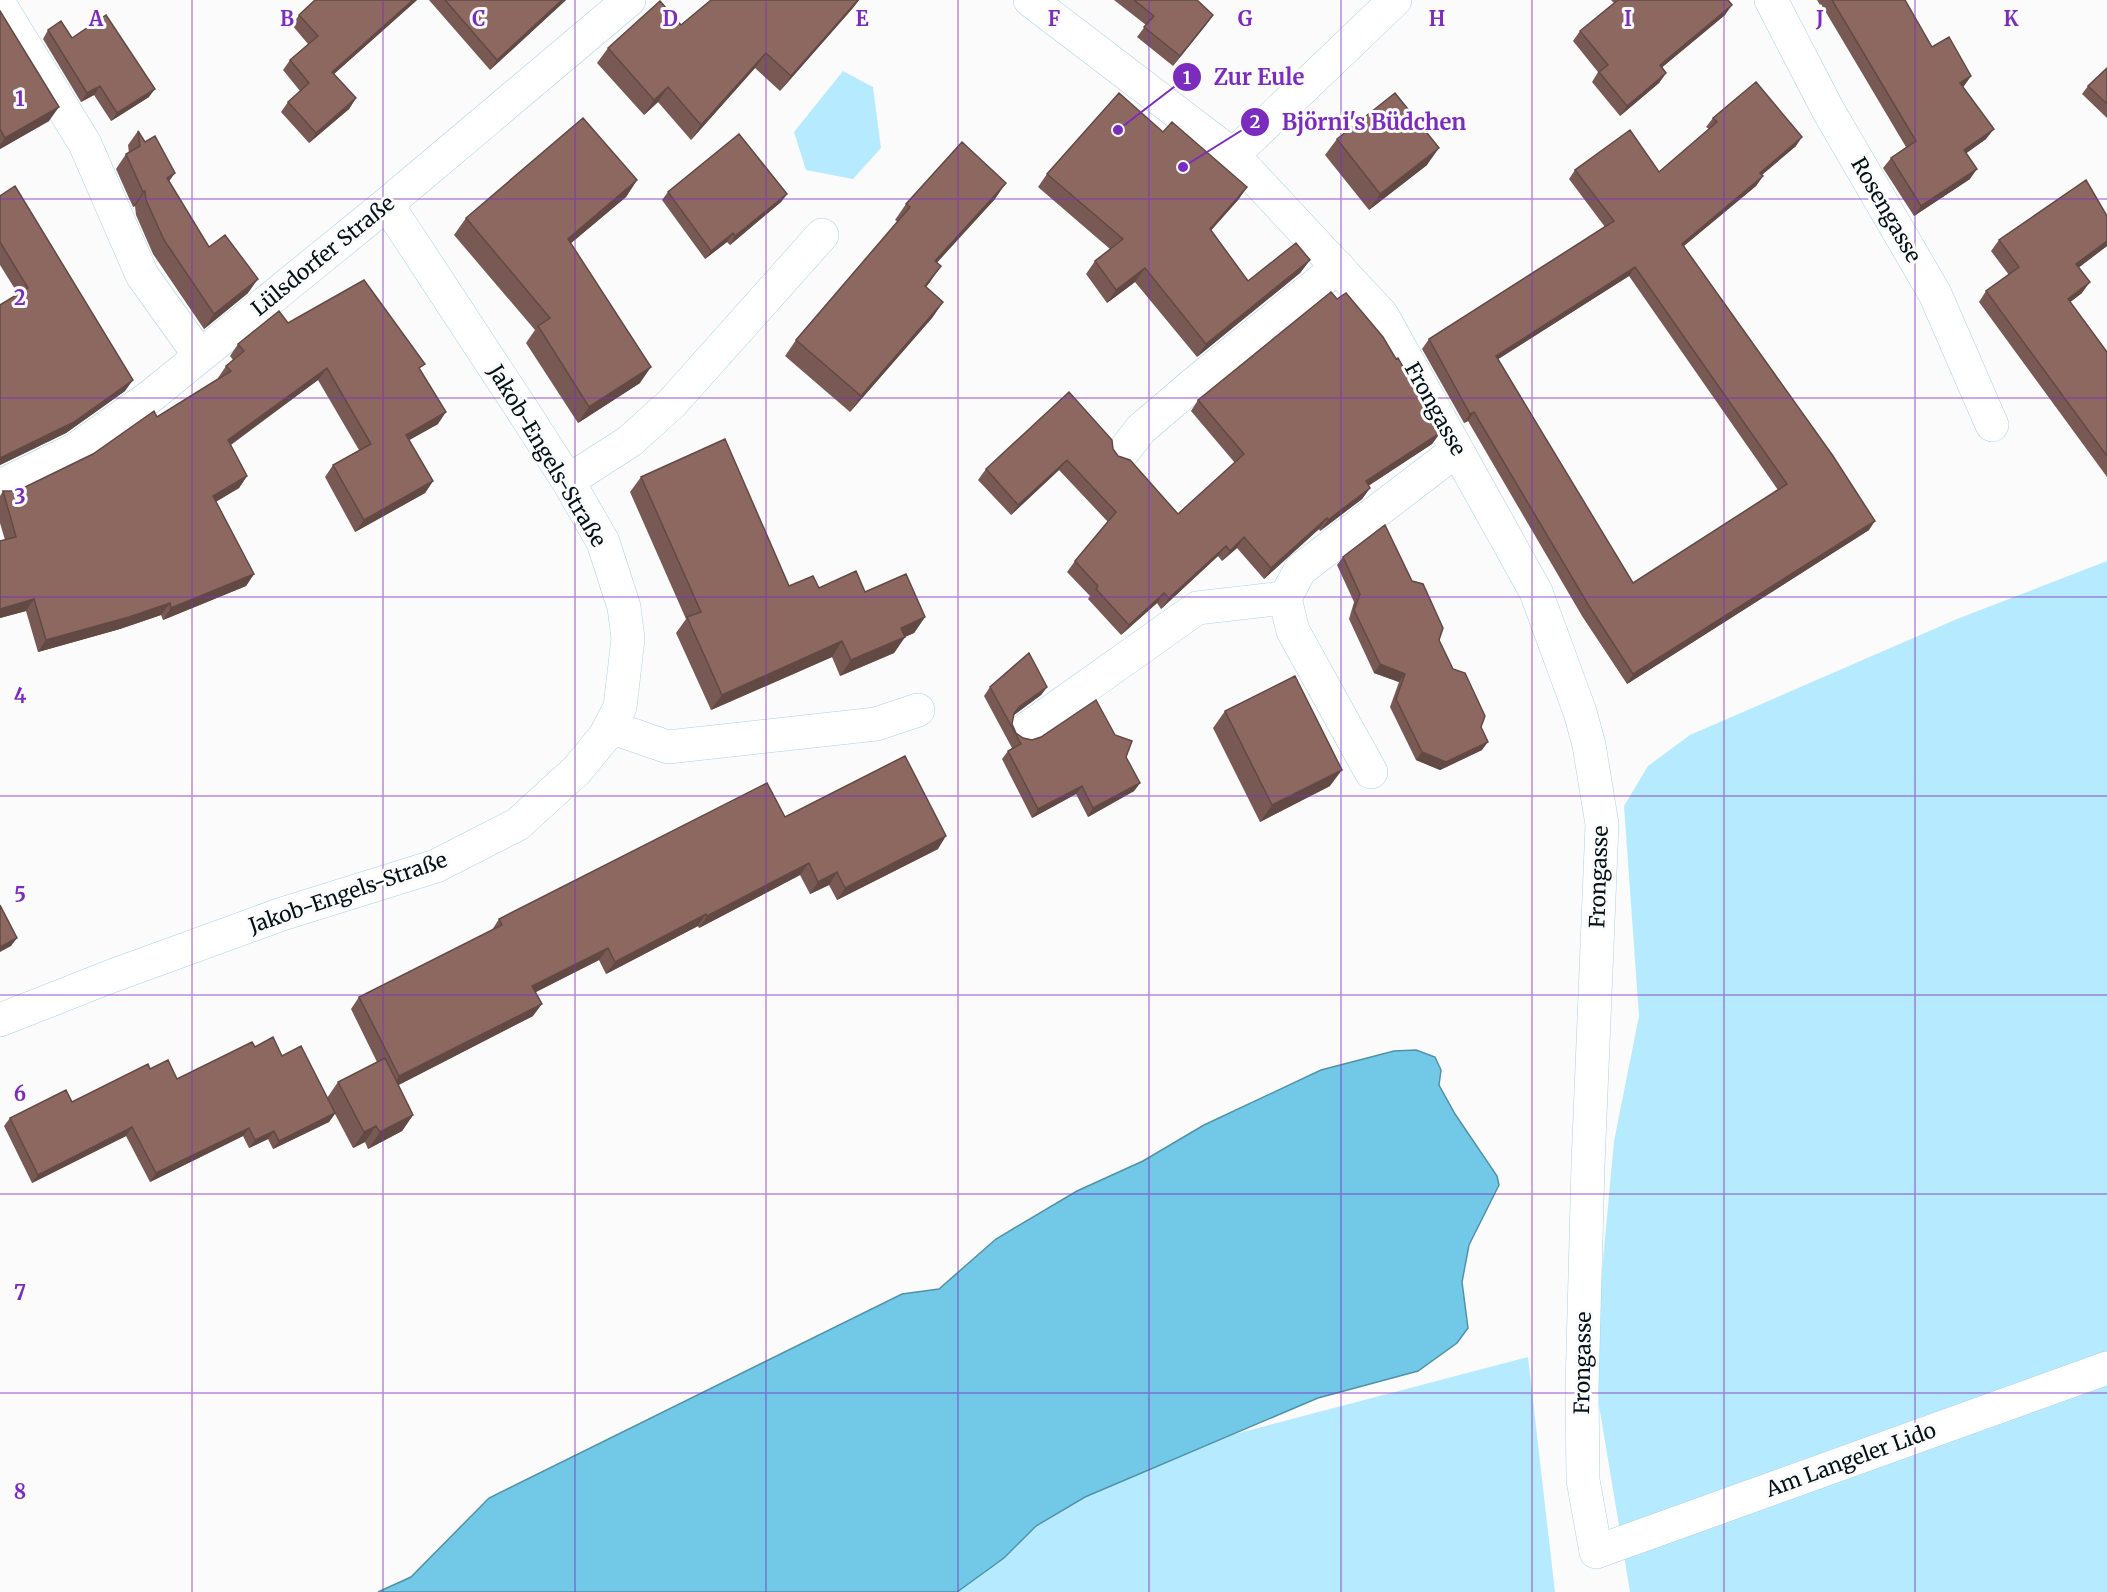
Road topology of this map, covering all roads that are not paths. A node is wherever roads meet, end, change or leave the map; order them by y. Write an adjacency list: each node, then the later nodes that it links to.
1 (629, 0): 7 (street, Lülsdorfer Straße)
2 (1030, 0): 6 (street)
3 (1395, 0): 6 (street)
4 (1771, 0): 11 (street, Rosengasse)
5 (0, 5): 10 (street)
6 (1233, 155): 9 (street, Frongasse)
7 (387, 204): 10 (street, Lülsdorfer Straße); 14 (street, Jakob-Engels-Straße)
8 (822, 235): 14 (street)
9 (1338, 267): 12 (street, Frongasse); 13 (street)
10 (200, 356): 15 (street, Lülsdorfer Straße)
11 (1992, 425)
12 (1457, 450): 16 (street); 23 (street, Frongasse)
13 (1123, 452)
14 (568, 481): 18 (street, Jakob-Engels-Straße)
15 (0, 486)
16 (1285, 598): 19 (street); 20 (street)
17 (918, 710): 18 (street)
18 (610, 727): 21 (street, Jakob-Engels-Straße)
19 (1025, 730)
20 (1371, 772)
21 (0, 1020)
22 (2107, 1368): 23 (street, Am Langeler Lido)
23 (1596, 1552)

